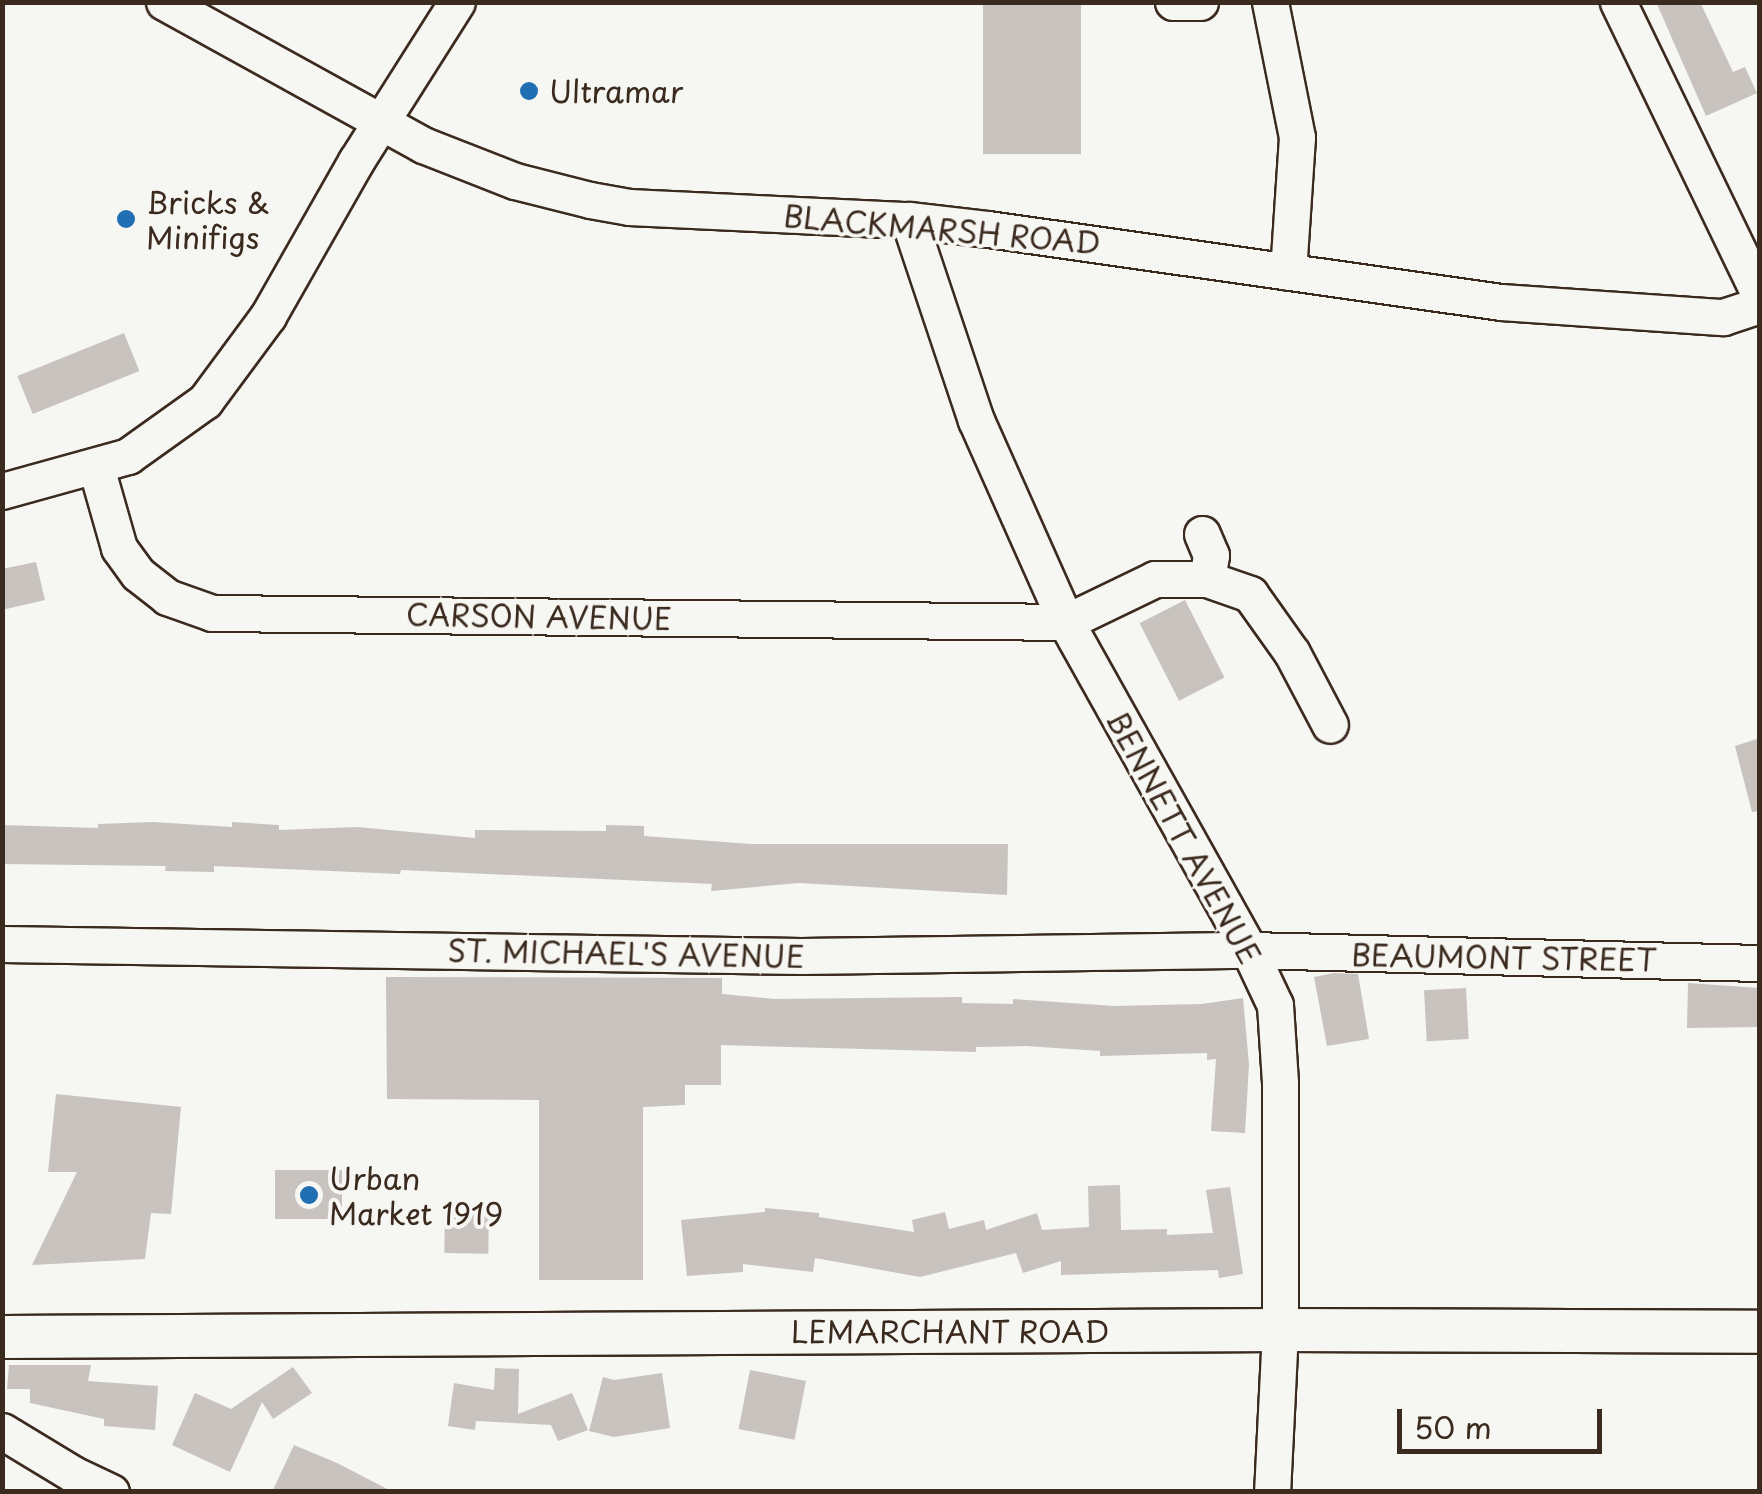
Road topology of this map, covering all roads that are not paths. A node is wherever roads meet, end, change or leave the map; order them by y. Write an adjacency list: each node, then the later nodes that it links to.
1 (164, 2): 7 (street, BLACKMARSH ROAD)
2 (458, 2): 7 (street)
3 (1173, 2): 4 (street)
4 (1200, 2)
5 (1270, 2): 9 (street)
6 (1618, 2): 10 (street)
7 (383, 122): 8 (street, BLACKMARSH ROAD); 12 (street)
8 (909, 220): 9 (street, BLACKMARSH ROAD); 16 (street, BENNETT AVENUE)
9 (1288, 272): 11 (street, BLACKMARSH ROAD)
10 (1760, 296)
11 (1760, 305)
12 (96, 468): 13 (street); 16 (street, CARSON AVENUE)
13 (2, 491)
14 (1202, 534): 15 (street)
15 (1207, 578): 16 (street); 17 (street)
16 (1066, 622): 19 (street, BENNETT AVENUE)
17 (1330, 725)
18 (2, 944): 19 (street, ST. MICHAEL'S AVENUE)
19 (1249, 950): 20 (street, BEAUMONT STREET); 22 (street, BENNETT AVENUE)
20 (1760, 964)
21 (2, 1314): 24 (main road, LEMARCHANT ROAD)
22 (1280, 1330): 23 (main road, LEMARCHANT ROAD); 24 (main road, LEMARCHANT ROAD); 28 (street, BENNETT AVENUE)
23 (1760, 1332)
24 (140, 1336): 25 (main road, LEMARCHANT ROAD)
25 (2, 1337)
26 (2, 1431): 27 (street)
27 (111, 1492)
28 (1272, 1492)

